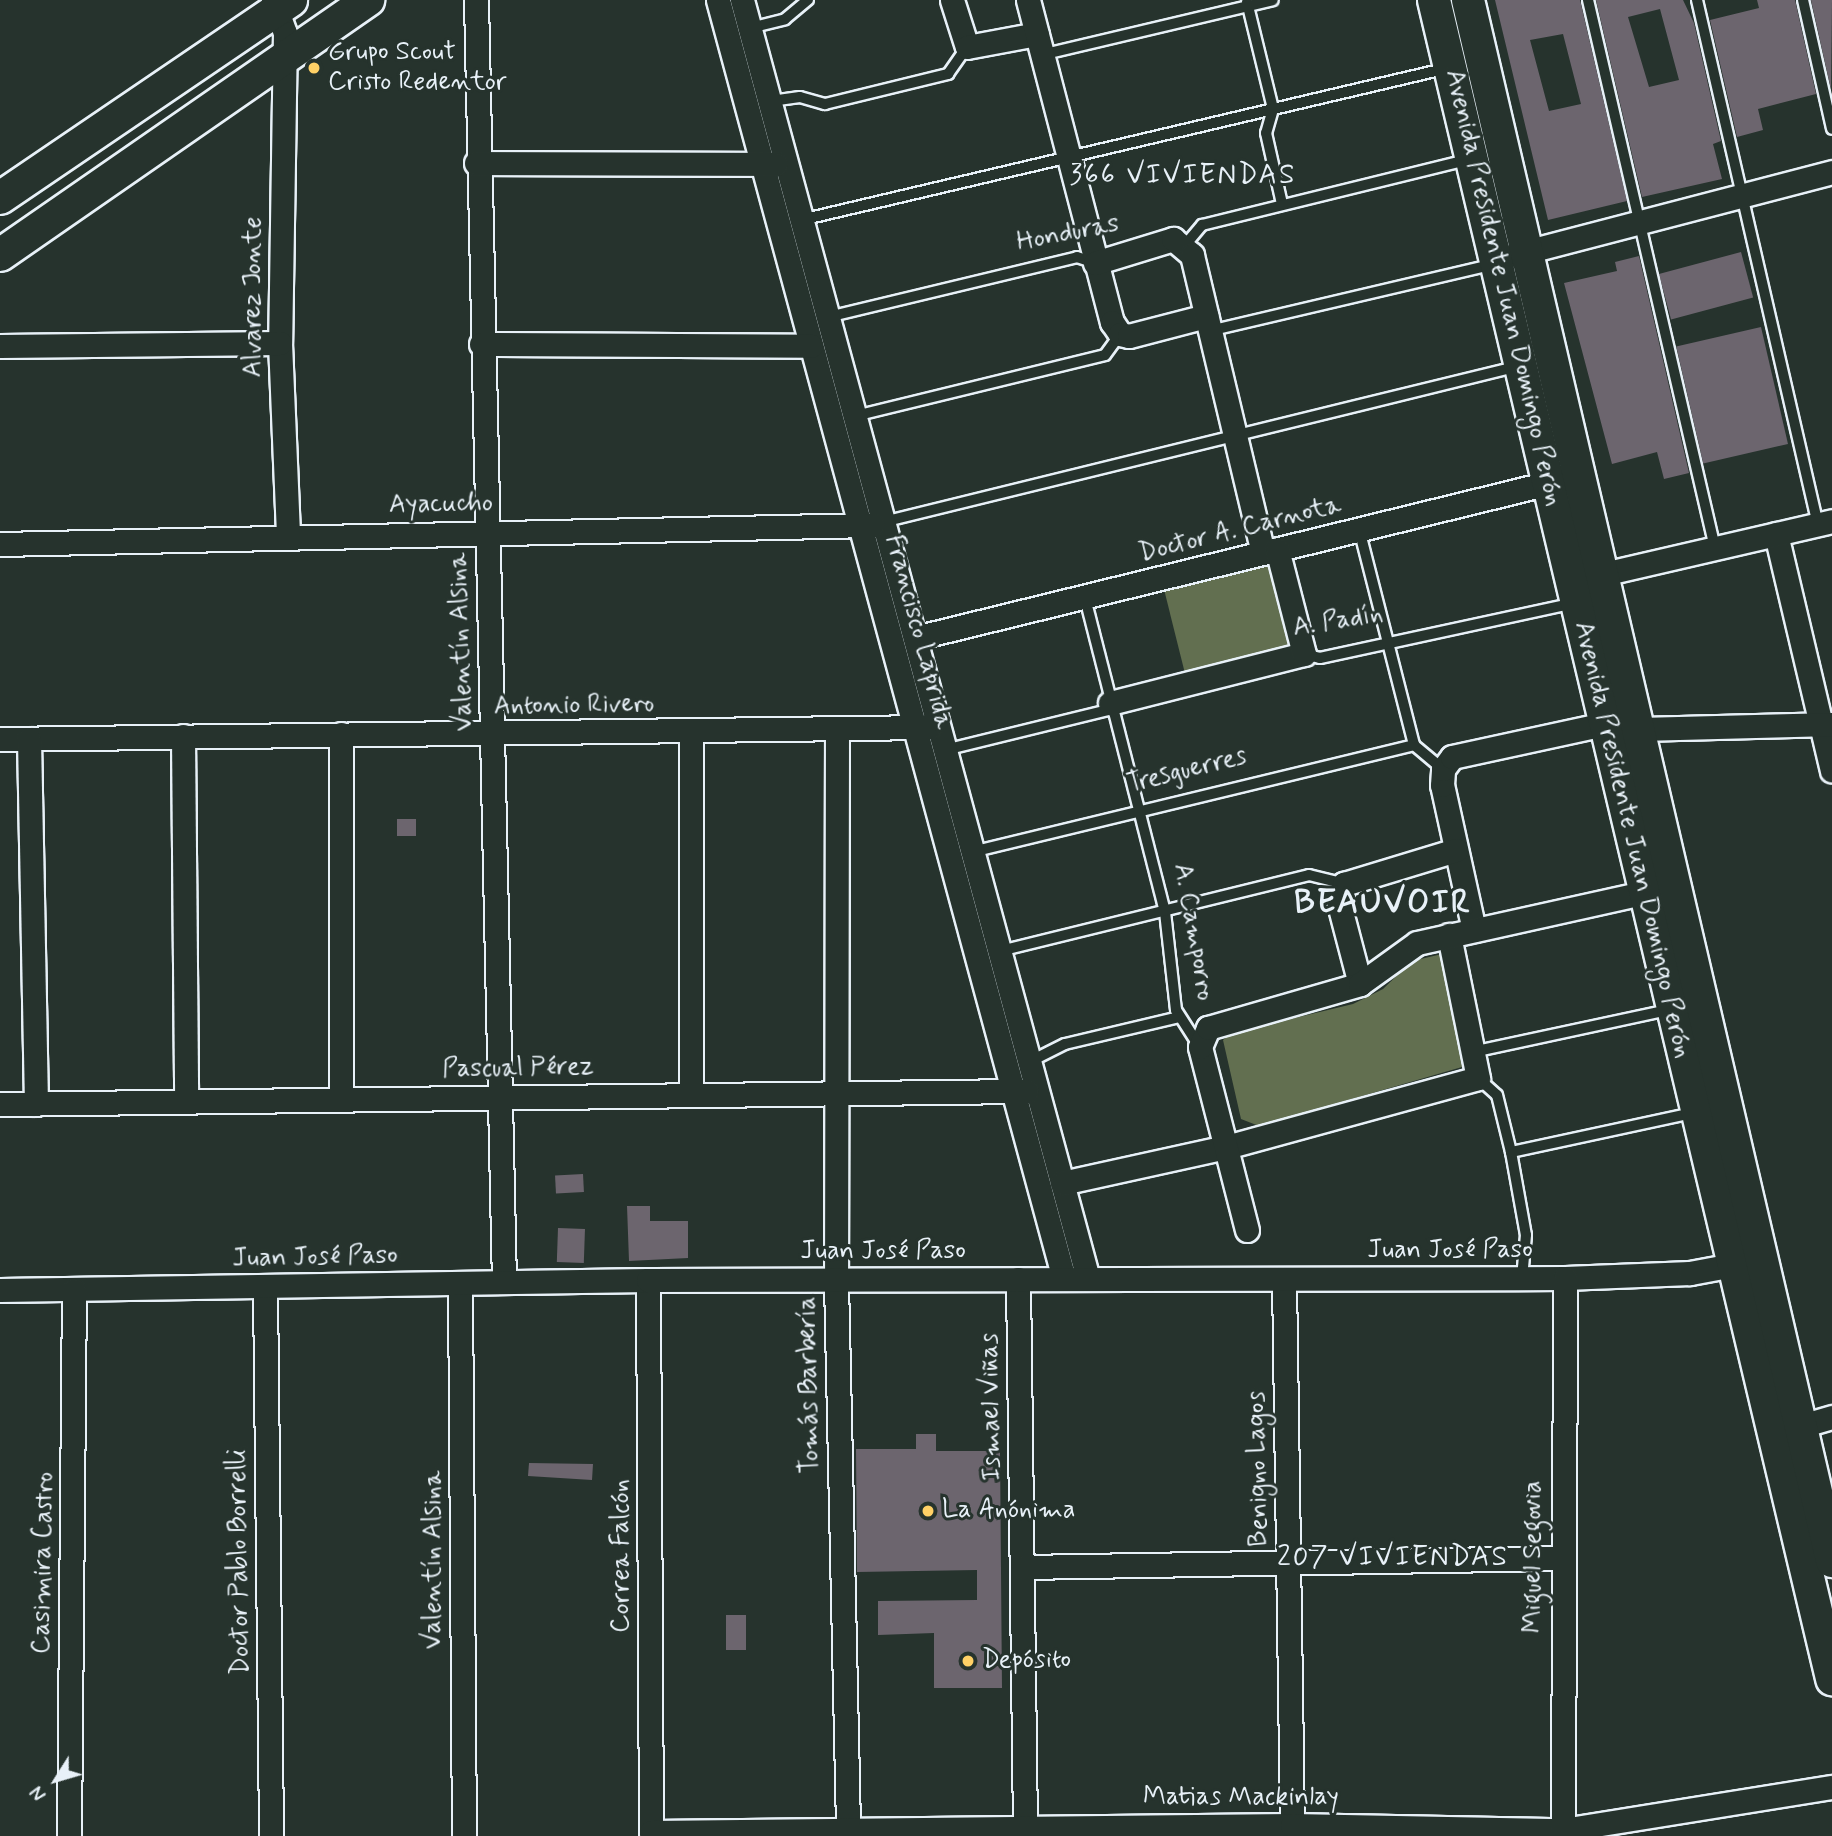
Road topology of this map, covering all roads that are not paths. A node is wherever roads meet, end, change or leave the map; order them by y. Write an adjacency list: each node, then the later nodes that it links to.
1 (368, 0): 19 (main road)
2 (476, 0): 26 (street, Valentín Alsina)
3 (718, 0): 27 (street, Francisco Laprida)
4 (742, 0): 16 (street, Francisco Laprida)
5 (808, 0): 16 (lane)
6 (952, 0): 18 (street)
7 (1028, 0): 17 (street)
8 (1273, 0): 15 (lane)
9 (1434, 0): 20 (main road, Avenida Presidente Juan Domingo Perón)
10 (1468, 0): 35 (main road, Avenida Presidente Juan Domingo Perón)
11 (1588, 0): 32 (lane)
12 (1697, 0): 29 (lane)
13 (1803, 0): 23 (lane)
14 (281, 3): 19 (street, Alvarez Jonte); 30 (main road)
15 (1247, 3): 17 (lane); 22 (lane)
16 (750, 29): 21 (street, Francisco Laprida)
17 (1039, 44): 18 (street); 24 (street)
18 (967, 47): 21 (lane)
19 (285, 58): 36 (main road); 42 (street, Alvarez Jonte)
20 (1450, 67): 22 (lane); 25 (main road, Avenida Presidente Juan Domingo Perón)
21 (771, 101): 27 (street, Francisco Laprida)
22 (1273, 109): 24 (lane); 31 (lane)
23 (1832, 128)
24 (1067, 158): 33 (lane); 37 (street)
25 (1472, 159): 31 (lane); 38 (main road, Avenida Presidente Juan Domingo Perón)
26 (475, 163): 27 (street); 43 (street, Valentín Alsina)
27 (775, 164): 33 (street, Francisco Laprida); 45 (street, Francisco Laprida)
28 (1832, 172): 29 (street)
29 (1742, 194): 32 (street); 50 (lane)
30 (0, 198)
31 (1282, 204): 34 (lane)
32 (1640, 218): 35 (street); 57 (lane)
33 (801, 220): 39 (street, Francisco Laprida)
34 (1186, 244): 37 (street, Honduras); 40 (street)
35 (1528, 247): 38 (street); 49 (main road, Avenida Presidente Juan Domingo Perón)
36 (0, 254)
37 (1095, 262): 39 (lane, Honduras); 41 (street)
38 (1497, 263): 40 (lane); 46 (main road, Avenida Presidente Juan Domingo Perón)
39 (828, 317): 47 (street, Francisco Laprida)
40 (1207, 324): 41 (street); 48 (street)
41 (1120, 334): 47 (lane)
42 (280, 343): 44 (street); 55 (street, Alvarez Jonte)
43 (481, 344): 45 (street); 53 (street, Valentín Alsina)
44 (0, 346)
45 (811, 346): 51 (street, Francisco Laprida)
46 (1521, 366): 48 (lane); 49 (main road, Avenida Presidente Juan Domingo Perón)
47 (855, 416): 51 (street, Francisco Laprida)
48 (1236, 436): 51 (lane); 58 (street)
49 (1565, 479): 52 (street, Doctor A. Carnota); 59 (main road, Avenida Presidente Juan Domingo Perón)
50 (1825, 523): 54 (street)
51 (872, 525): 53 (street, Ayacucho); 61 (street, Francisco Laprida); 67 (street, Francisco Laprida)
52 (1359, 528): 58 (street, Doctor A. Carnota); 62 (lane)
53 (487, 533): 55 (street, Ayacucho); 72 (street, Valentín Alsina)
54 (1776, 534): 57 (street); 66 (street)
55 (288, 535): 56 (street, Ayacucho)
56 (0, 544)
57 (1715, 548): 59 (street)
58 (1270, 550): 60 (street, Doctor A. Carnota); 63 (street)
59 (1584, 586): 62 (lane, A. Padín); 65 (main road, Avenida Presidente Juan Domingo Perón); 68 (main road, Avenida Presidente Juan Domingo Perón)
60 (1085, 598): 61 (street, Doctor A. Carnota); 64 (lane, A. Camporro)
61 (915, 638): 67 (street, Francisco Laprida)
62 (1388, 643): 63 (lane, A. Padín); 76 (lane)
63 (1304, 654): 64 (street, A. Padín)
64 (1111, 706): 77 (lane, A. Padín); 80 (lane, A. Camporro)
65 (1605, 724): 68 (street); 78 (street); 85 (main road, Avenida Presidente Juan Domingo Perón)
66 (1827, 724): 68 (street); 79 (street)
67 (927, 727): 69 (street, Antonio Rivero); 77 (street, Francisco Laprida); 97 (street, Francisco Laprida)
68 (1640, 729): 84 (main road, Avenida Presidente Juan Domingo Perón)
69 (837, 730): 70 (street, Antonio Rivero); 101 (street, Tomás Barbería)
70 (691, 732): 72 (street, Antonio Rivero); 99 (street)
71 (341, 734): 72 (street, Antonio Rivero); 73 (street, Antonio Rivero); 102 (street)
72 (493, 735): 100 (street, Valentín Alsina)
73 (183, 736): 75 (street, Antonio Rivero); 103 (street)
74 (0, 739): 75 (street, Antonio Rivero)
75 (29, 739): 105 (street)
76 (1414, 745): 78 (lane); 80 (lane, Tresguerres)
77 (945, 750): 82 (street, Francisco Laprida)
78 (1443, 769): 81 (street)
79 (1832, 769)
80 (1139, 812): 82 (lane, Tresguerres); 86 (lane, A. Camporro)
81 (1456, 850): 83 (street); 87 (street)
82 (972, 852): 89 (street, Francisco Laprida)
83 (1344, 884): 86 (lane); 90 (street)
84 (1676, 884): 85 (street); 112 (main road, Avenida Presidente Juan Domingo Perón)
85 (1645, 893): 87 (street); 91 (main road, Avenida Presidente Juan Domingo Perón)
86 (1165, 912): 89 (lane); 92 (lane, A. Camporro)
87 (1474, 930): 88 (street)
88 (1449, 935): 90 (street); 94 (street)
89 (1000, 951): 95 (street, Francisco Laprida)
90 (1360, 984): 93 (street)
91 (1673, 1009): 94 (lane); 106 (main road, Avenida Presidente Juan Domingo Perón)
92 (1179, 1017): 93 (lane, A. Camporro); 95 (lane)
93 (1200, 1047): 107 (street, A. Camporro)
94 (1477, 1051): 96 (street)
95 (1029, 1062): 98 (street, Francisco Laprida)
96 (1478, 1078): 107 (street); 108 (lane)
97 (1013, 1091): 98 (street, Pascual Pérez); 101 (street, Pascual Pérez); 116 (street, Francisco Laprida)
98 (1037, 1091): 109 (street, Francisco Laprida)
99 (691, 1095): 100 (street, Pascual Pérez); 101 (street, Pascual Pérez)
100 (498, 1097): 102 (street, Pascual Pérez); 121 (street, Valentín Alsina)
101 (839, 1097): 120 (street, Tomás Barbería)
102 (341, 1098): 103 (street, Pascual Pérez)
103 (186, 1102): 105 (street, Pascual Pérez)
104 (0, 1104): 105 (street, Pascual Pérez)
105 (36, 1104)
106 (1696, 1112): 108 (lane); 111 (main road, Avenida Presidente Juan Domingo Perón)
107 (1226, 1147): 109 (street); 110 (street, A. Camporro)
108 (1511, 1153): 113 (lane)
109 (1062, 1183): 117 (street, Francisco Laprida)
110 (1247, 1230)
111 (1733, 1262): 112 (street, Juan José Paso); 114 (street, Juan José Paso); 126 (main road, Avenida Presidente Juan Domingo Perón)
112 (1764, 1262): 126 (main road, Avenida Presidente Juan Domingo Perón)
113 (1522, 1278): 114 (street, Juan José Paso); 118 (street, Juan José Paso)
114 (1565, 1278): 127 (street, Miguel Segovia)
115 (1018, 1279): 116 (street, Juan José Paso); 120 (street, Juan José Paso); 130 (street, Ismael Viñas)
116 (1064, 1279): 117 (street, Juan José Paso)
117 (1088, 1279): 118 (street, Juan José Paso)
118 (1284, 1279): 128 (street, Benigno Lagos)
119 (648, 1280): 120 (street, Juan José Paso); 121 (street, Juan José Paso); 137 (street, Correa Falcón)
120 (836, 1281): 135 (street, Tomás Barbería)
121 (503, 1282): 122 (street, Juan José Paso)
122 (460, 1283): 123 (street, Juan José Paso); 140 (street, Valentín Alsina)
123 (265, 1287): 125 (street, Juan José Paso); 139 (street, Doctor Pablo Borrelli)
124 (0, 1290): 125 (street, Juan José Paso)
125 (74, 1290): 138 (street, Casimira Castro)
126 (1803, 1425): 129 (main road, Avenida Presidente Juan Domingo Perón); 131 (main road, Avenida Presidente Juan Domingo Perón)
127 (1560, 1558): 128 (street); 136 (street, Miguel Segovia)
128 (1288, 1559): 130 (street); 133 (street, Benigno Lagos)
129 (1832, 1561)
130 (1023, 1567): 134 (street, Ismael Viñas)
131 (1832, 1679)
132 (1832, 1787): 136 (street, Matias Mackinlay)
133 (1292, 1825): 134 (street, Matias Mackinlay); 136 (street, Matias Mackinlay)
134 (1025, 1827): 135 (street, Matias Mackinlay)
135 (848, 1828): 137 (street, Matias Mackinlay)
136 (1563, 1833)
137 (650, 1834)
138 (69, 1836)
139 (271, 1836)
140 (464, 1836)

